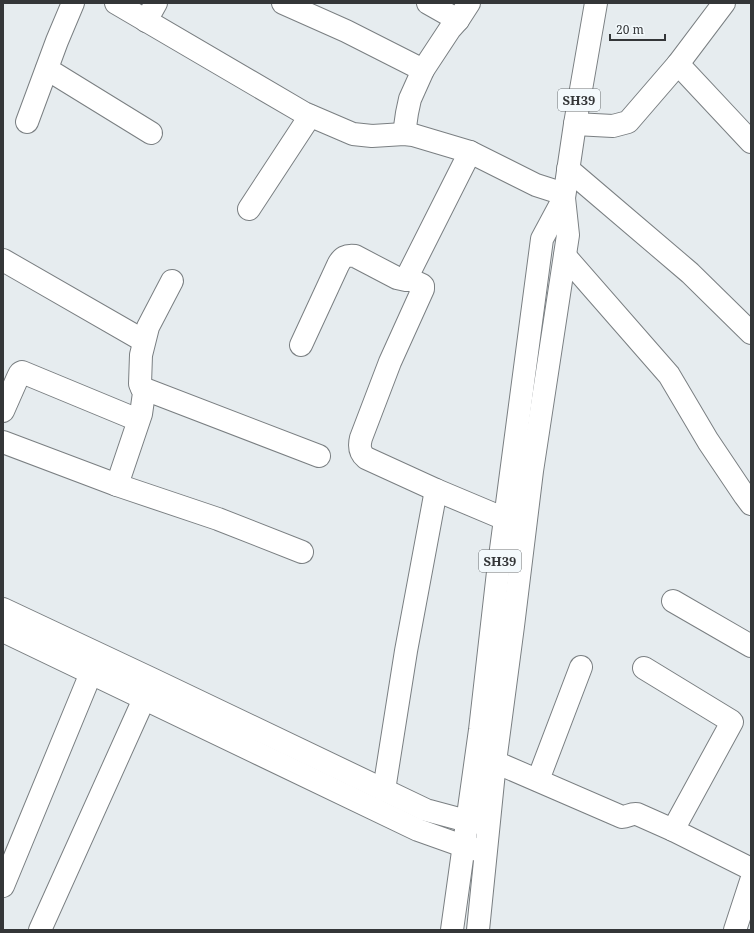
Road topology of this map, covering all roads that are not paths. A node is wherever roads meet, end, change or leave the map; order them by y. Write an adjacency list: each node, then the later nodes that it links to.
1 (73, 3): 10 (street)
2 (116, 3): 8 (street)
3 (283, 3): 11 (street)
4 (428, 3): 7 (street)
5 (596, 3): 14 (street, SH39)
6 (724, 3): 9 (street)
7 (463, 11): 11 (street)
8 (151, 12): 12 (street)
9 (678, 64): 14 (street); 17 (street)
10 (47, 69): 13 (street); 15 (street)
11 (424, 70): 16 (street)
12 (310, 116): 16 (street); 21 (street)
13 (27, 122)
14 (574, 124): 19 (street, SH39)
15 (151, 132)
16 (404, 134): 18 (street)
17 (751, 142)
18 (470, 152): 20 (street); 24 (street)
19 (568, 169): 20 (street, SH39); 26 (street)
20 (564, 196): 22 (street, SH39); 37 (street, SH39)
21 (249, 209)
22 (565, 256): 36 (street); 47 (street, SH39)
23 (3, 260): 27 (street)
24 (409, 279): 28 (street); 35 (street)
25 (172, 281): 27 (street)
26 (751, 333)
27 (144, 341): 29 (street)
28 (301, 345)
29 (142, 388): 31 (street); 33 (street)
30 (3, 411): 31 (street)
31 (138, 420): 34 (street)
32 (3, 442): 34 (street)
33 (319, 456)
34 (117, 485): 38 (street)
35 (436, 490): 37 (street); 49 (street)
36 (751, 504)
37 (505, 519): 50 (street, SH39)
38 (302, 552)
39 (673, 601): 42 (street)
40 (3, 610): 49 (street)
41 (3, 631): 45 (street)
42 (751, 646)
43 (581, 667): 48 (street)
44 (644, 668): 52 (street)
45 (91, 674): 46 (street); 57 (street)
46 (144, 699): 53 (street); 59 (street)
47 (495, 762): 48 (street); 51 (street, SH39)
48 (538, 780): 52 (street)
49 (384, 790): 50 (street)
50 (467, 821): 51 (street); 53 (street, SH39)
51 (488, 825): 54 (street, SH39)
52 (673, 830): 55 (street)
53 (463, 846): 54 (street); 60 (street, SH39)
54 (486, 852): 61 (street, SH39)
55 (751, 869)
56 (751, 880): 58 (street)
57 (3, 886)
58 (747, 906): 62 (street)
59 (40, 930)
60 (452, 930)
61 (478, 930)
62 (735, 930)

